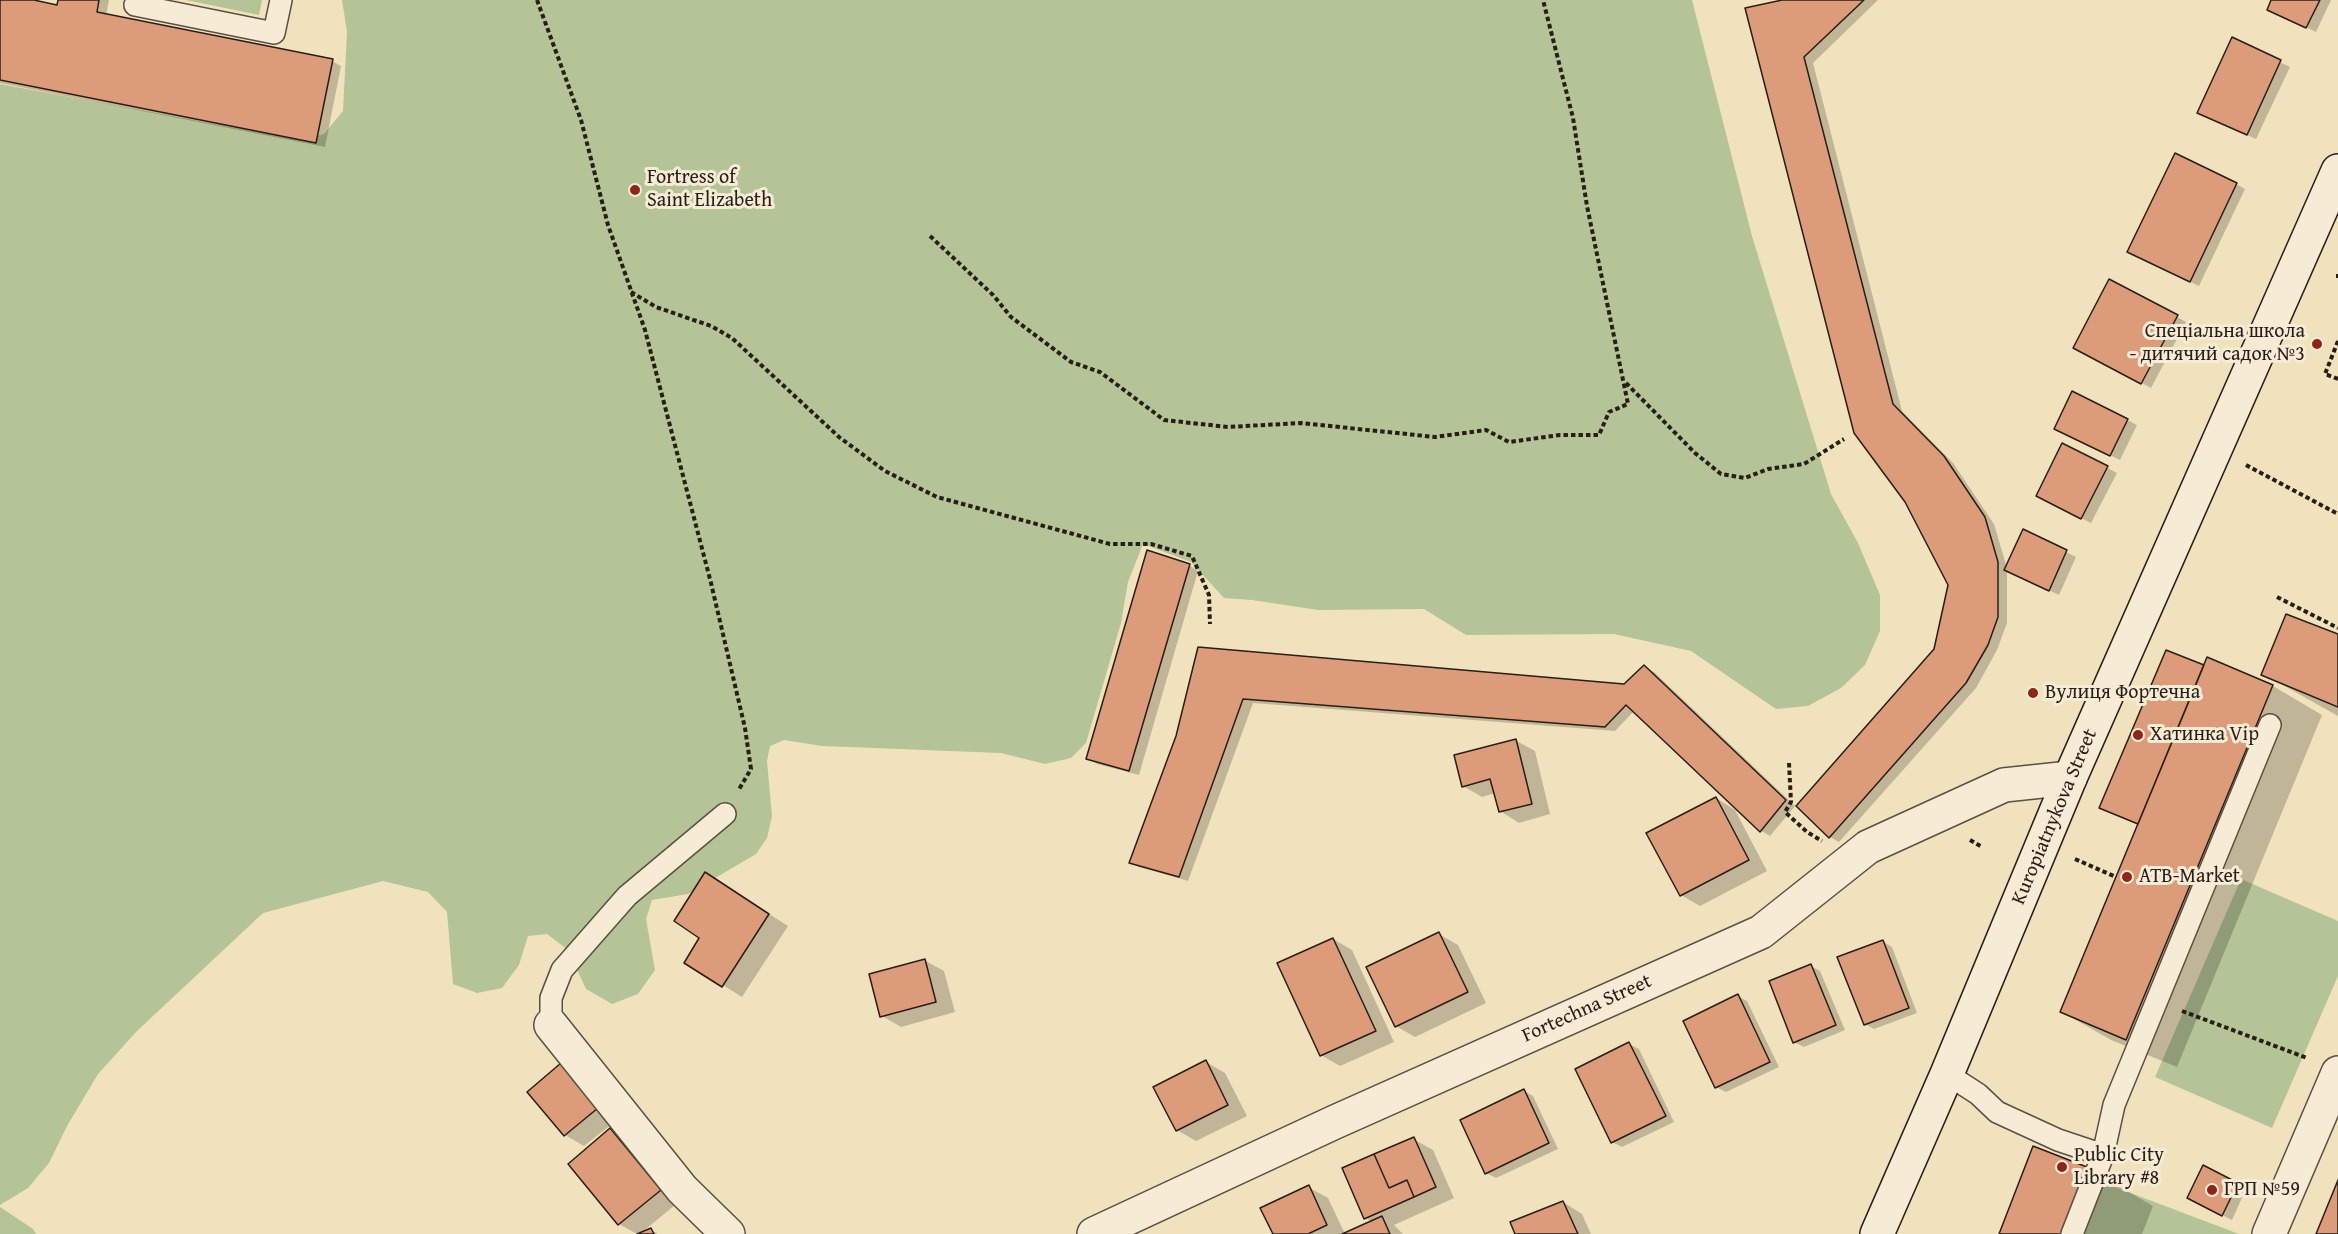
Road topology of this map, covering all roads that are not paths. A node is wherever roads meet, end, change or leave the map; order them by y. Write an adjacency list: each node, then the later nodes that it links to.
1 (281, 0): 2 (lane)
2 (135, 5)
3 (2338, 171): 5 (street, Kuropiatnykova Street)
4 (2270, 725): 10 (lane)
5 (2070, 778): 9 (street, Kuropiatnykova Street); 12 (street, Fortechna Street)
6 (725, 814): 7 (lane)
7 (551, 1025): 11 (street)
8 (2338, 1073): 15 (street)
9 (1947, 1074): 10 (lane); 13 (street, Kuropiatnykova Street)
10 (2103, 1155): 14 (lane)
11 (728, 1234)
12 (1094, 1234)
13 (1877, 1234)
14 (2072, 1234)
15 (2269, 1234)

